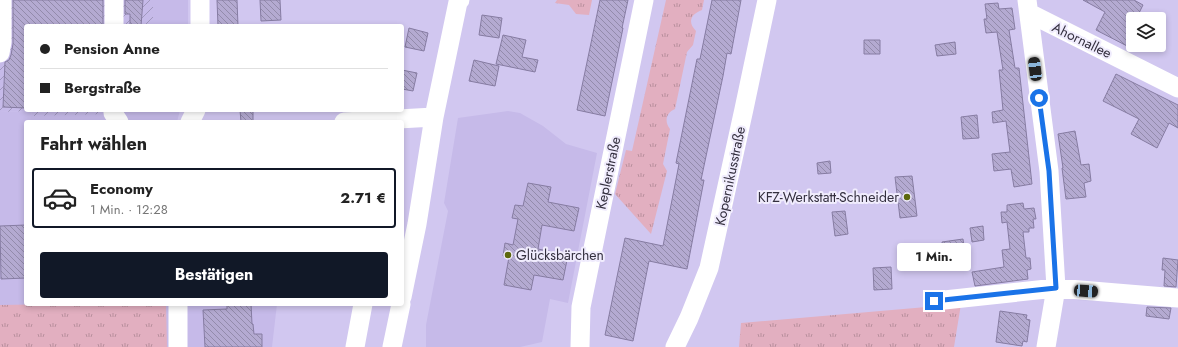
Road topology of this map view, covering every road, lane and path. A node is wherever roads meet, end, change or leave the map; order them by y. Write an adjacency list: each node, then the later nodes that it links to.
1 (2, 0): 10 (street)
2 (114, 0): 8 (street)
3 (200, 0): 9 (street)
4 (460, 0): 12 (street)
5 (644, 0): 25 (street, Keplerstraße)
6 (767, 0): 26 (street, Kopernikusstraße)
7 (1028, 7): 11 (street, Ahornallee); 16 (street)
8 (114, 24)
9 (200, 24)
10 (0, 53)
11 (1178, 88)
12 (434, 117): 13 (street); 14 (street)
13 (380, 120)
14 (410, 225): 15 (street)
15 (404, 279)
16 (1056, 288): 17 (street); 18 (street); 27 (street)
17 (1178, 298)
18 (934, 301)
19 (178, 306): 22 (street)
20 (363, 306): 23 (street)
21 (400, 306): 24 (street)
22 (178, 347)
23 (355, 347)
24 (392, 347)
25 (580, 347)
26 (675, 347)
27 (1046, 347)

